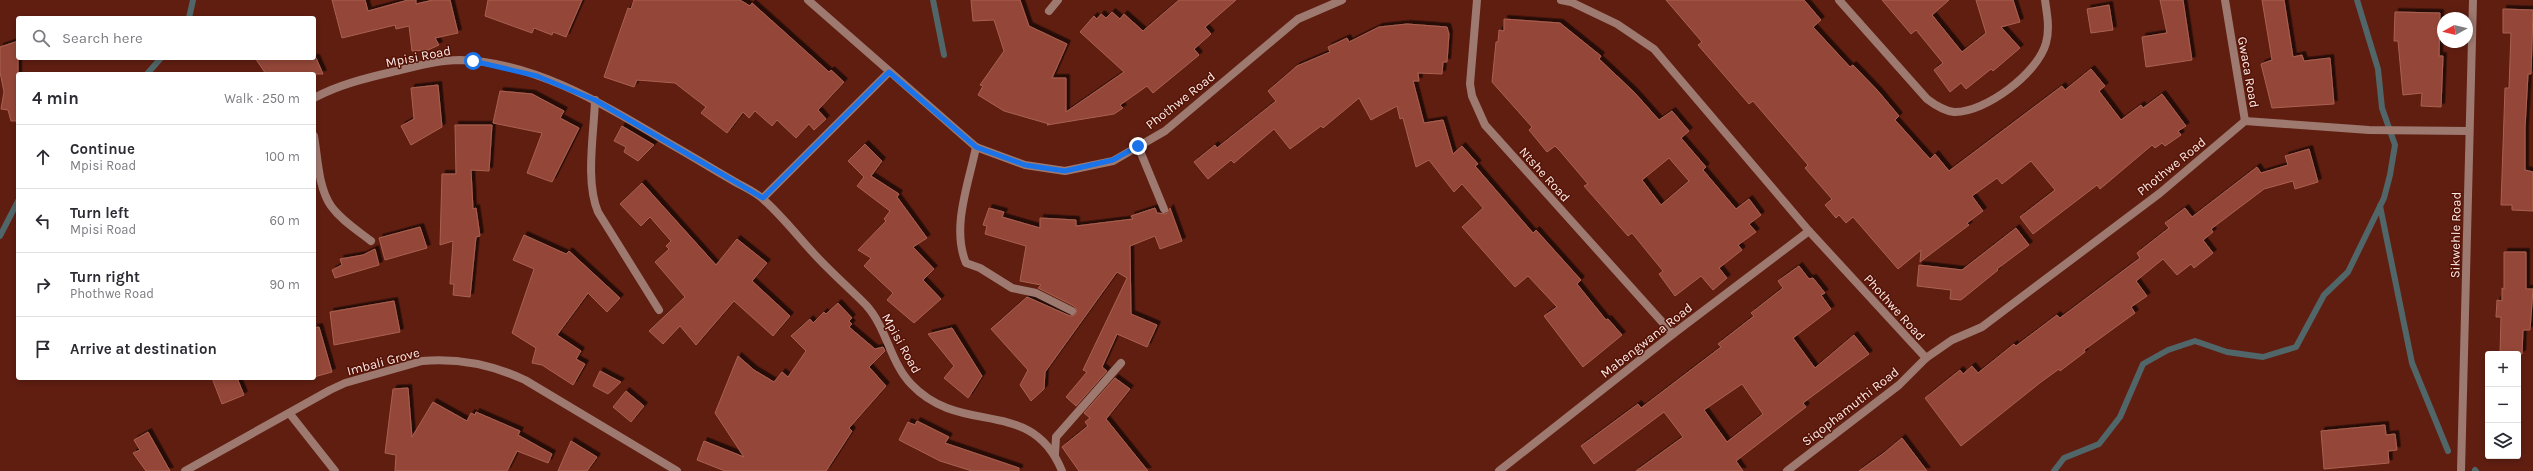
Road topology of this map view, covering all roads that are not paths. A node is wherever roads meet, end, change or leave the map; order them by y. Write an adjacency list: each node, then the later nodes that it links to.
1 (808, 0): 11 (street, Phothwe Road)
2 (1058, 0): 10 (street)
3 (1342, 0): 16 (street, Phothwe Road)
4 (1477, 0): 25 (street, Ntshe Road)
5 (1561, 0): 21 (street, Phothwe Road)
6 (1839, 0): 7 (street)
7 (2045, 0)
8 (2225, 0): 14 (street, Gwaca Road)
9 (2473, 0): 15 (street, Sikwehle Road)
10 (1049, 11)
11 (889, 72): 18 (street, Phothwe Road); 19 (street)
12 (316, 97): 13 (street, Mpisi Road)
13 (595, 100): 19 (street, Mpisi Road); 23 (street)
14 (2245, 121): 15 (street, Gwaca Road); 26 (street, Phothwe Road)
15 (2469, 131): 36 (street, Sikwehle Road)
16 (1138, 146): 18 (street, Phothwe Road); 20 (street)
17 (316, 147): 22 (street)
18 (976, 147): 24 (street)
19 (763, 198): 29 (street, Mpisi Road)
20 (1164, 209)
21 (1809, 231): 25 (street, Mabengwana Road); 26 (street, Phothwe Road)
22 (371, 241)
23 (659, 310)
24 (1072, 311)
25 (1673, 334): 34 (street, Mabengwana Road)
26 (1926, 358): 35 (street, Siqophamuthi Road)
27 (1121, 363): 29 (street)
28 (290, 414): 30 (street, Imbali Grove); 31 (street); 32 (street, Imbali Grove)
29 (1055, 454): 33 (street, Mpisi Road)
30 (185, 471)
31 (335, 471)
32 (677, 471)
33 (1062, 471)
34 (1499, 471)
35 (1787, 471)
36 (2461, 471)

